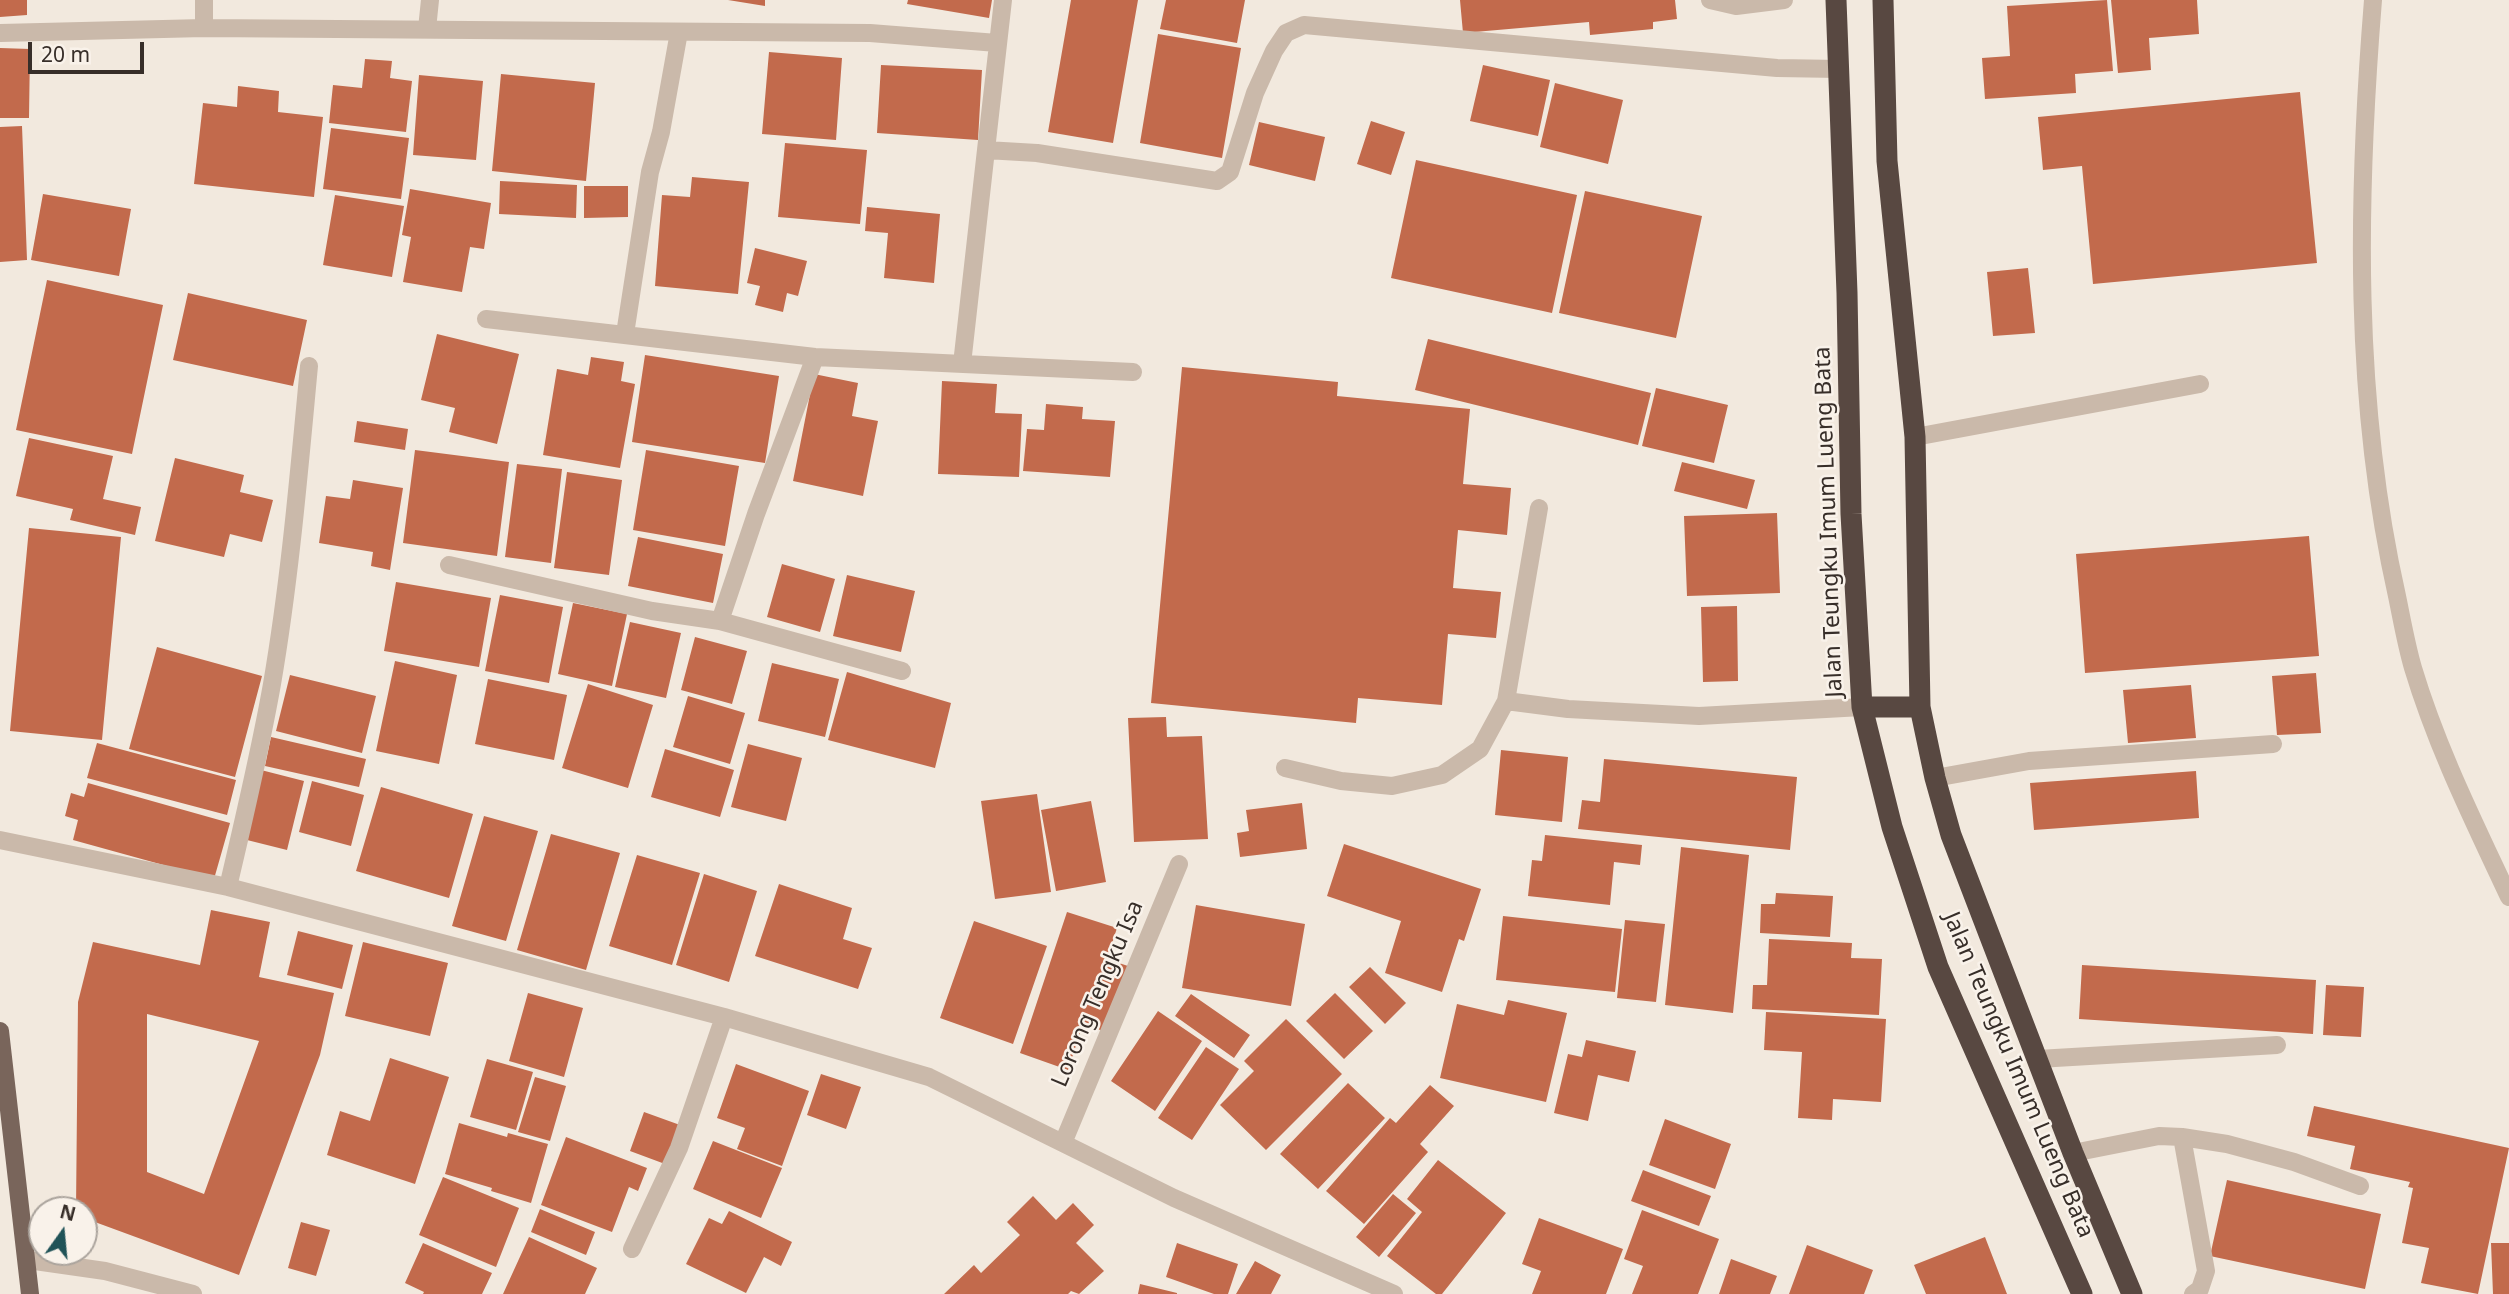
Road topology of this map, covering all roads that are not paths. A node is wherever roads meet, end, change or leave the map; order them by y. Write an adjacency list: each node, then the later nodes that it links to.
1 (204, 0): 9 (street)
2 (430, 0): 10 (street)
3 (1003, 0): 13 (street)
4 (1710, 0): 5 (street)
5 (1784, 0)
6 (1836, 0): 14 (highway, Jalan Teungku Imum Lueng Bata)
7 (1883, 0): 23 (highway, Jalan Teungku Imum Lueng Bata)
8 (2373, 0): 37 (street)
9 (204, 28): 10 (street); 12 (street)
10 (427, 29): 11 (street)
11 (679, 32): 13 (street); 17 (street)
12 (0, 33)
13 (997, 43): 15 (street)
14 (1839, 69): 15 (street); 29 (highway, Jalan Teungku Imum Lueng Bata)
15 (986, 150): 19 (street)
16 (486, 319): 17 (street)
17 (625, 334): 18 (street)
18 (815, 357): 19 (street); 26 (street)
19 (962, 364): 21 (street)
20 (309, 366): 36 (street)
21 (1133, 372)
22 (2200, 384): 23 (street)
23 (1915, 437): 30 (highway, Jalan Teungku Imum Lueng Bata)
24 (1539, 508): 28 (street)
25 (449, 565): 26 (street)
26 (720, 621): 27 (street)
27 (902, 671)
28 (1506, 702): 29 (street); 32 (street)
29 (1862, 707): 30 (highway); 53 (highway, Jalan Teungku Imum Lueng Bata)
30 (1920, 707): 33 (highway, Jalan Teungku Imum Lueng Bata)
31 (2273, 744): 33 (street)
32 (1285, 768)
33 (1935, 778): 41 (highway, Jalan Teungku Imum Lueng Bata)
34 (0, 840): 36 (street)
35 (1179, 864): 43 (street, Lorong Tengku Isa)
36 (228, 887): 38 (street)
37 (2509, 897)
38 (724, 1017): 43 (street); 46 (street)
39 (0, 1031): 47 (main road)
40 (2277, 1045): 41 (street)
41 (2038, 1059): 44 (highway, Jalan Teungku Imum Lueng Bata)
42 (2182, 1137): 44 (street); 45 (street); 55 (street)
43 (1063, 1143): 52 (street)
44 (2073, 1153): 54 (highway, Jalan Teungku Imum Lueng Bata)
45 (2360, 1186)
46 (632, 1249)
47 (28, 1260)
48 (28, 1266): 50 (main road)
49 (70, 1266): 51 (street)
50 (30, 1294)
51 (193, 1294)
52 (1394, 1294)
53 (2082, 1294)
54 (2132, 1294)
55 (2193, 1294)

